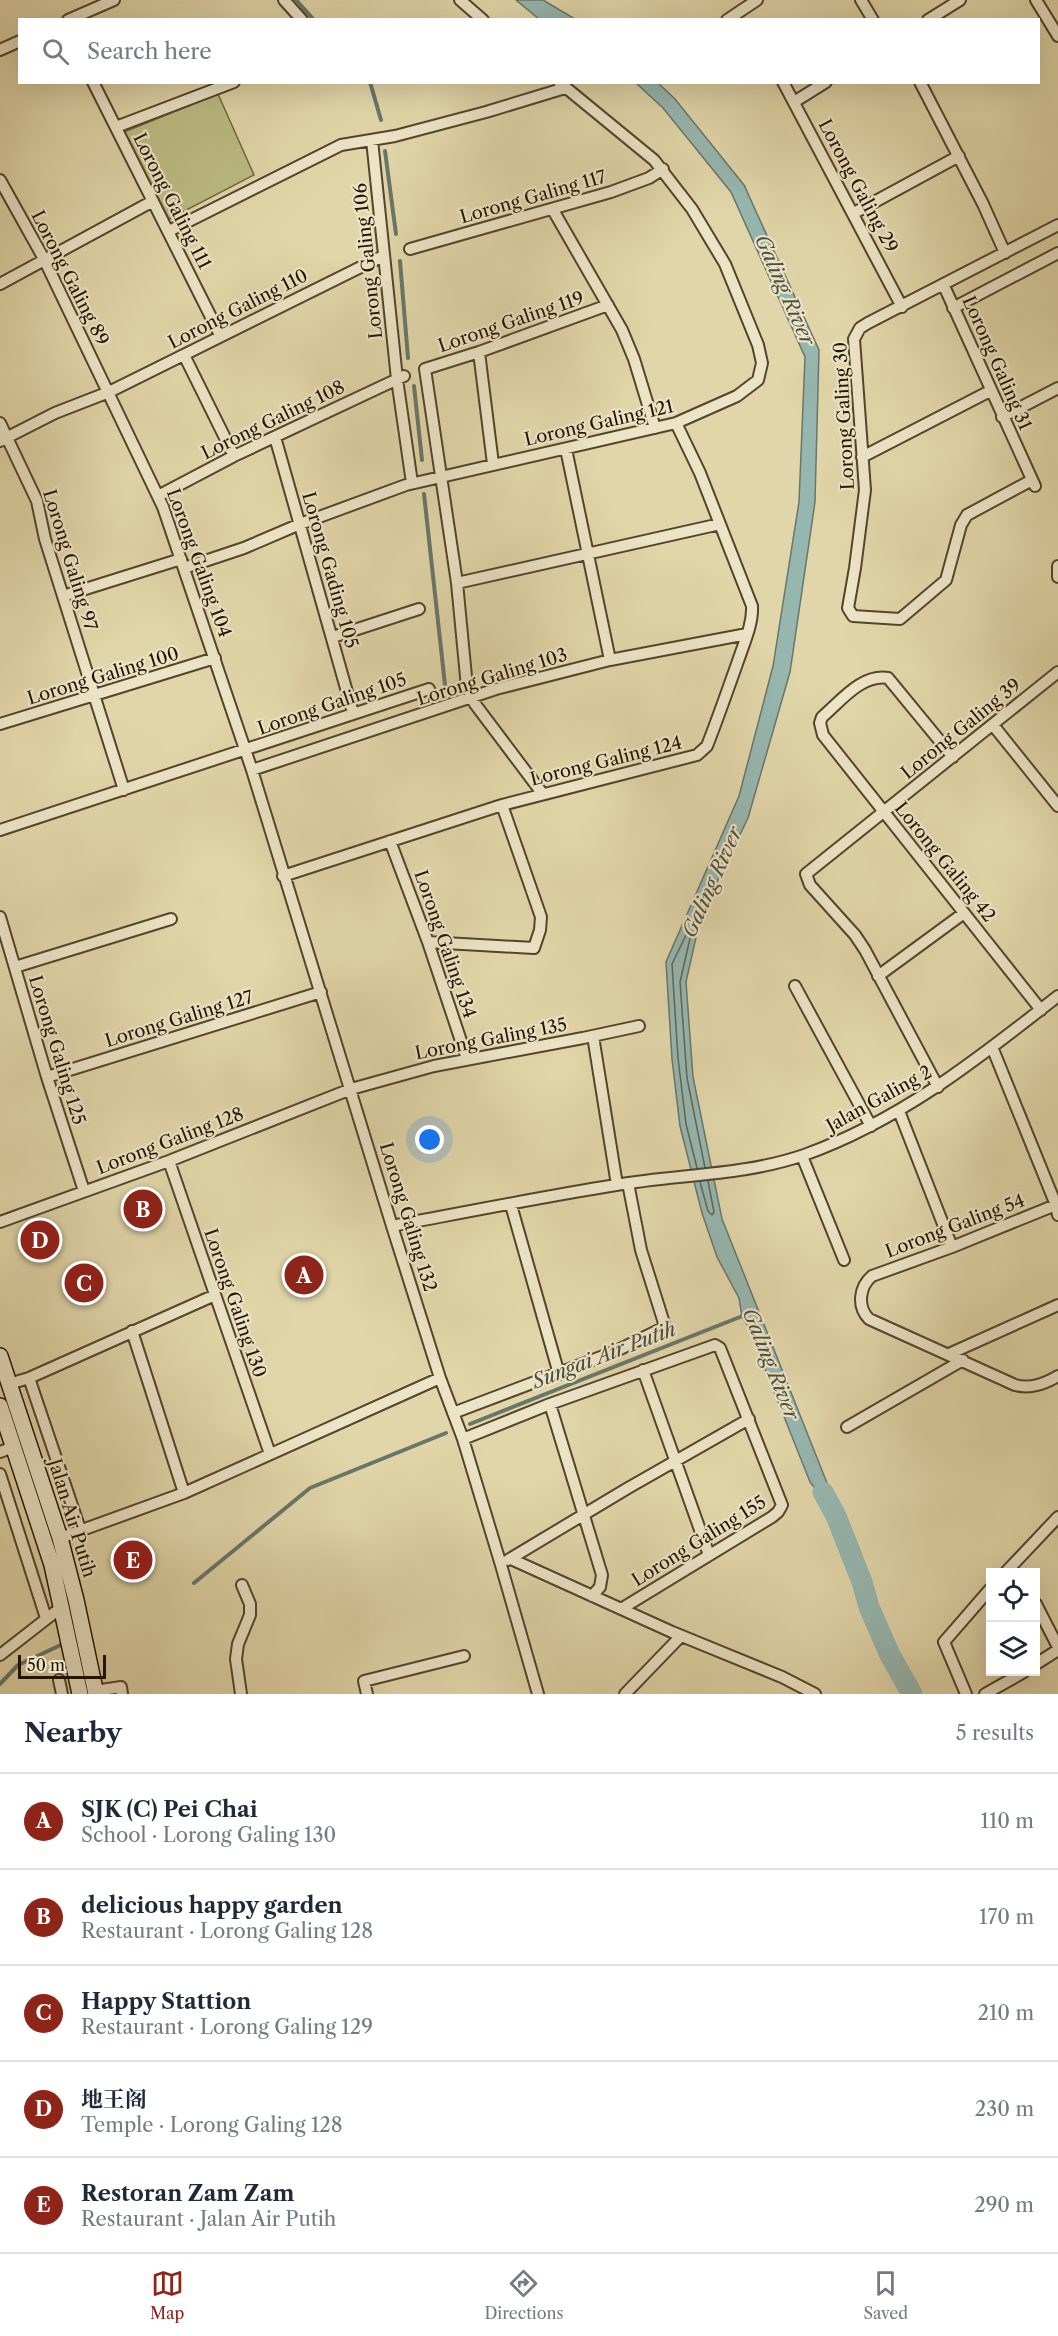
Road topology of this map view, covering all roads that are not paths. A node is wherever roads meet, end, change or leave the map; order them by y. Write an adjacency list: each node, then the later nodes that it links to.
1 (114, 0): 8 (street)
2 (284, 0): 11 (street)
3 (459, 0): 12 (street)
4 (757, 0): 9 (street)
5 (861, 0): 13 (street)
6 (960, 0): 14 (street)
7 (1036, 0): 15 (street)
8 (91, 4): 10 (street)
9 (743, 15)
10 (71, 18)
11 (300, 18)
12 (481, 18)
13 (872, 18)
14 (931, 18)
15 (1058, 36)
16 (18, 42): 17 (street)
17 (0, 50)
18 (94, 84): 25 (street, Lorong Galing 111)
19 (229, 84): 25 (street)
20 (784, 84): 24 (street, Lorong Galing 29)
21 (823, 84): 24 (street)
22 (921, 84): 27 (street)
23 (562, 85): 26 (street); 28 (street)
24 (794, 102): 32 (street, Lorong Galing 29)
25 (116, 127): 30 (street, Lorong Galing 111)
26 (372, 140): 34 (street); 38 (street, Lorong Galing 106)
27 (959, 156): 32 (street); 36 (street)
28 (663, 169): 31 (street, Lorong Galing 117); 54 (street, Lorong Galing 121)
29 (0, 180): 39 (street, Lorong Galing 89)
30 (153, 201): 34 (street, Lorong Galing 111); 39 (street)
31 (553, 210): 35 (street, Lorong Galing 117); 42 (street)
32 (854, 213): 43 (street, Lorong Galing 29)
33 (1058, 225): 36 (street, Lorong Galing 30)
34 (169, 231): 45 (street, Lorong Galing 111)
35 (410, 249)
36 (1005, 253): 41 (street, Lorong Galing 30)
37 (1058, 253): 44 (street)
38 (383, 256): 45 (street, Lorong Galing 110); 48 (street, Lorong Galing 106)
39 (44, 260): 40 (street); 51 (street, Lorong Galing 89)
40 (0, 284)
41 (944, 285): 43 (street, Lorong Galing 30); 44 (street, Lorong Galing 31)
42 (608, 305): 46 (street, Lorong Galing 119); 55 (street)
43 (902, 307): 60 (street, Lorong Galing 30)
44 (953, 308): 50 (street, Lorong Galing 31)
45 (220, 335): 47 (street, Lorong Galing 110)
46 (479, 352): 61 (street); 62 (street, Lorong Galing 119)
47 (184, 355): 51 (street, Lorong Galing 110); 59 (street)
48 (400, 377): 56 (street, Lorong Galing 108); 63 (street, Lorong Galing 106)
49 (1058, 388): 52 (street)
50 (990, 391): 52 (street, Lorong Galing 31); 60 (street)
51 (109, 392): 57 (street, Lorong Galing 110); 64 (street, Lorong Galing 104)
52 (1002, 417): 74 (street, Lorong Galing 31)
53 (0, 423): 57 (street, Lorong Galing 97)
54 (676, 423): 55 (street, Lorong Galing 121); 66 (street, Lorong Galing 124)
55 (655, 428): 58 (street, Lorong Galing 121)
56 (274, 437): 59 (street, Lorong Galing 108); 65 (street, Lorong Gading 105)
57 (4, 439): 72 (street, Lorong Galing 97)
58 (566, 449): 61 (street, Lorong Galing 121); 67 (street)
59 (234, 456): 64 (street, Lorong Galing 108)
60 (862, 457): 74 (street, Lorong Galing 30)
61 (493, 464): 62 (street, Lorong Galing 121)
62 (440, 476): 63 (street, Lorong Galing 121); 71 (street)
63 (412, 483): 65 (street, Lorong Galing 121)
64 (158, 496): 68 (street, Lorong Galing 104)
65 (300, 524): 68 (street, Lorong Galing 121); 76 (street, Lorong Gading 105)
66 (720, 524): 67 (street); 75 (street, Lorong Galing 124)
67 (588, 554): 71 (street); 78 (street)
68 (183, 563): 72 (street, Lorong Galing 121); 77 (street, Lorong Galing 104)
69 (1058, 566): 70 (street)
70 (1058, 578)
71 (457, 583): 82 (street)
72 (63, 596): 81 (street, Lorong Galing 97)
73 (419, 609): 76 (street)
74 (853, 616)
75 (747, 634): 78 (street, Lorong Galing 103); 90 (street, Lorong Galing 124)
76 (333, 637): 83 (street, Lorong Gading 105)
77 (215, 658): 81 (street, Lorong Galing 100); 86 (street, Lorong Galing 104)
78 (610, 660): 82 (street, Lorong Galing 103)
79 (1058, 672): 85 (street, Lorong Galing 39)
80 (429, 688): 83 (street, Lorong Galing 105)
81 (95, 696): 84 (street, Lorong Galing 100); 89 (street, Lorong Galing 97)
82 (471, 697): 88 (street, Lorong Galing 103); 90 (street)
83 (353, 713): 86 (street, Lorong Galing 105)
84 (0, 724)
85 (993, 725): 87 (street, Lorong Galing 39); 92 (street)
86 (245, 751): 88 (street, Lorong Galing 132); 89 (street)
87 (953, 757): 93 (street, Lorong Galing 39); 93 (street, Lorong Galing 42)
88 (252, 770): 96 (street, Lorong Galing 132)
89 (124, 790): 94 (street)
90 (542, 793): 91 (street, Lorong Galing 124)
91 (502, 805): 95 (street, Lorong Galing 124); 100 (street)
92 (1058, 806)
93 (884, 812): 97 (street, Lorong Galing 42); 102 (street, Lorong Galing 39)
94 (0, 830)
95 (390, 841): 96 (street, Lorong Galing 124); 100 (street, Lorong Galing 134)
96 (283, 876): 104 (street, Lorong Galing 132)
97 (964, 913): 102 (street); 106 (street, Lorong Galing 42)
98 (0, 917): 101 (street, Lorong Galing 125)
99 (171, 919): 101 (street)
100 (428, 942): 110 (street, Lorong Galing 134)
101 (15, 967): 111 (street, Lorong Galing 125)
102 (878, 976): 112 (street)
103 (795, 986): 115 (street)
104 (321, 992): 111 (street, Lorong Galing 127); 113 (street, Lorong Galing 132)
105 (1058, 996): 106 (street, Jalan Galing 2)
106 (1041, 1010): 109 (street, Jalan Galing 2)
107 (639, 1026): 108 (street, Lorong Galing 135)
108 (593, 1036): 110 (street, Lorong Galing 135); 118 (street)
109 (992, 1047): 112 (street, Jalan Galing 2); 121 (street)
110 (467, 1059): 113 (street, Lorong Galing 135)
111 (47, 1077): 119 (street, Lorong Galing 125)
112 (938, 1087): 114 (street, Jalan Galing 2)
113 (351, 1089): 117 (street, Lorong Galing 128); 123 (street, Lorong Galing 132)
114 (899, 1111): 115 (street, Jalan Galing 2); 124 (street)
115 (871, 1126): 116 (street, Jalan Galing 2)
116 (802, 1156): 118 (street, Jalan Galing 2); 125 (street)
117 (169, 1161): 119 (street, Lorong Galing 128); 126 (street, Lorong Galing 130)
118 (622, 1184): 120 (street, Jalan Galing 2); 133 (street)
119 (84, 1191): 122 (street, Lorong Galing 128)
120 (511, 1205): 123 (street, Jalan Galing 2); 133 (street)
121 (1057, 1208): 124 (street, Lorong Galing 54)
122 (0, 1222)
123 (392, 1226): 136 (street, Lorong Galing 132)
124 (952, 1246): 129 (street, Lorong Galing 54)
125 (844, 1260)
126 (215, 1295): 128 (street); 145 (street, Lorong Galing 130)
127 (1058, 1305): 129 (street)
128 (132, 1331): 135 (street); 148 (street)
129 (949, 1354): 131 (street)
130 (0, 1356): 137 (street, Jalan Air Putih)
131 (963, 1360): 134 (street); 142 (street)
132 (643, 1370): 138 (street, Lorong Galing 155); 141 (street, Lorong Galing 155); 146 (street)
133 (559, 1374): 140 (street)
134 (1058, 1376)
135 (29, 1378): 137 (street); 151 (street)
136 (441, 1378): 140 (street, Lorong Galing 132); 145 (street)
137 (9, 1384): 152 (street, Jalan Air Putih)
138 (550, 1404): 143 (street, Lorong Galing 155); 149 (street)
139 (0, 1406): 144 (street, Jalan Air Putih)
140 (453, 1413): 143 (street, Lorong Galing 132)
141 (749, 1419): 146 (street); 153 (street, Lorong Galing 155)
142 (848, 1427)
143 (463, 1439): 154 (street, Lorong Galing 132)
144 (6, 1450): 159 (street, Jalan Air Putih)
145 (270, 1455): 148 (street)
146 (676, 1460): 149 (street); 153 (street)
147 (0, 1474): 162 (street)
148 (184, 1493): 151 (street)
149 (583, 1515): 154 (street); 158 (street)
150 (1058, 1517): 155 (street)
151 (81, 1532): 152 (street)
152 (60, 1538): 172 (street, Jalan Air Putih)
153 (709, 1555): 160 (street, Lorong Galing 155)
154 (506, 1562): 158 (street); 176 (street, Lorong Galing 132)
155 (1017, 1568)
156 (242, 1585): 174 (street)
157 (986, 1594): 179 (street)
158 (592, 1596): 160 (street)
159 (63, 1606): 162 (street); 172 (street, Jalan Air Putih)
160 (621, 1609): 163 (street)
161 (1040, 1614): 164 (street)
162 (46, 1618): 165 (street)
163 (681, 1636): 170 (street); 177 (street)
164 (1058, 1648): 167 (street)
165 (0, 1655)
166 (464, 1656): 175 (street)
167 (1040, 1661)
168 (1016, 1676): 180 (street)
169 (59, 1680): 173 (street)
170 (798, 1690): 178 (street)
171 (122, 1691): 172 (street)
172 (90, 1693)
173 (62, 1694)
174 (241, 1694)
175 (367, 1694)
176 (538, 1694)
177 (625, 1694)
178 (815, 1694)
179 (966, 1694)
180 (985, 1694)

